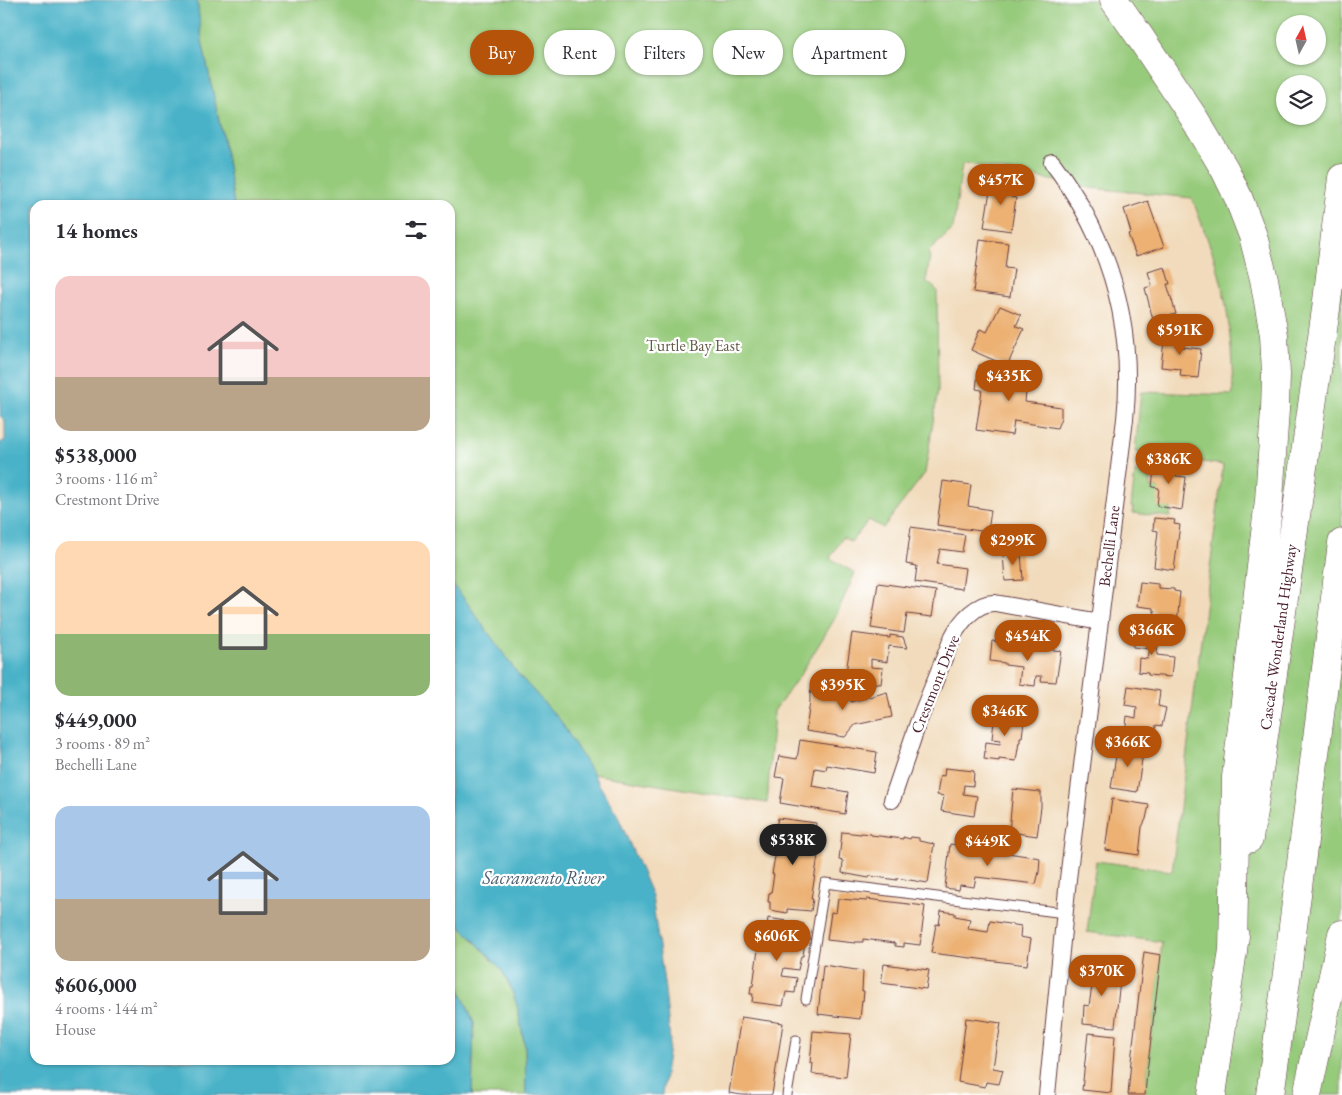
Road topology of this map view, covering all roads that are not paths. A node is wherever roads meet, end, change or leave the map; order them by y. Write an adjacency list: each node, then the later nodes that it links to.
1 (1114, 0): 9 (highway)
2 (1052, 162): 5 (street, Bechelli Lane)
3 (1342, 178): 9 (highway, Cascade Wonderland Highway)
4 (1342, 543): 15 (highway)
5 (1100, 622): 6 (street, Crestmont Drive); 7 (street, Bechelli Lane)
6 (892, 800)
7 (1065, 913): 10 (lane); 13 (street, Bechelli Lane)
8 (1342, 934): 16 (highway)
9 (1233, 953): 14 (highway, Cascade Wonderland Highway)
10 (806, 999)
11 (796, 1040): 12 (lane)
12 (787, 1095)
13 (1047, 1095)
14 (1212, 1095)
15 (1270, 1095)
16 (1308, 1095)

